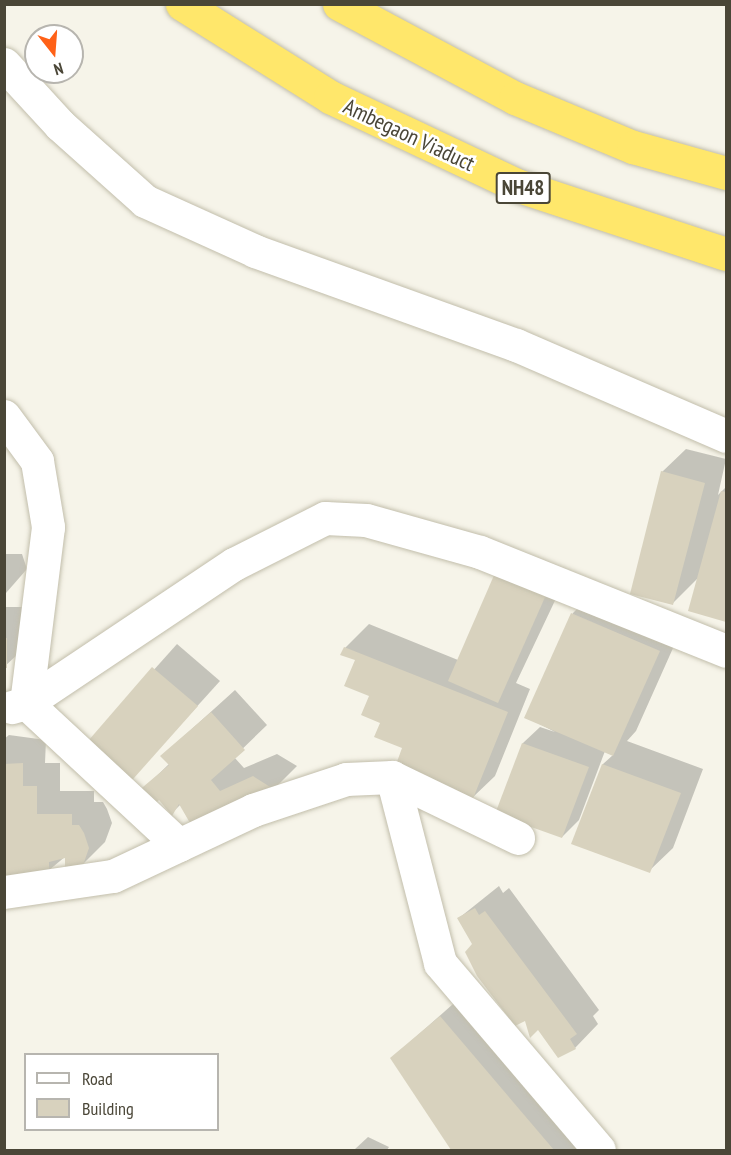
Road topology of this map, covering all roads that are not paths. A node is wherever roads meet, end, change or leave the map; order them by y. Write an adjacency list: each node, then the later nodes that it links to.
1 (182, 4): 5 (highway, Ambegaon Viaduct / NH48)
2 (343, 7): 4 (highway)
3 (4, 64): 7 (street)
4 (726, 173)
5 (726, 254)
6 (4, 416): 9 (street)
7 (726, 436)
8 (726, 651): 9 (street)
9 (16, 692): 12 (street)
10 (392, 777): 11 (street); 12 (street); 14 (street)
11 (518, 838)
12 (179, 845): 13 (street)
13 (4, 892)
14 (599, 1150)

